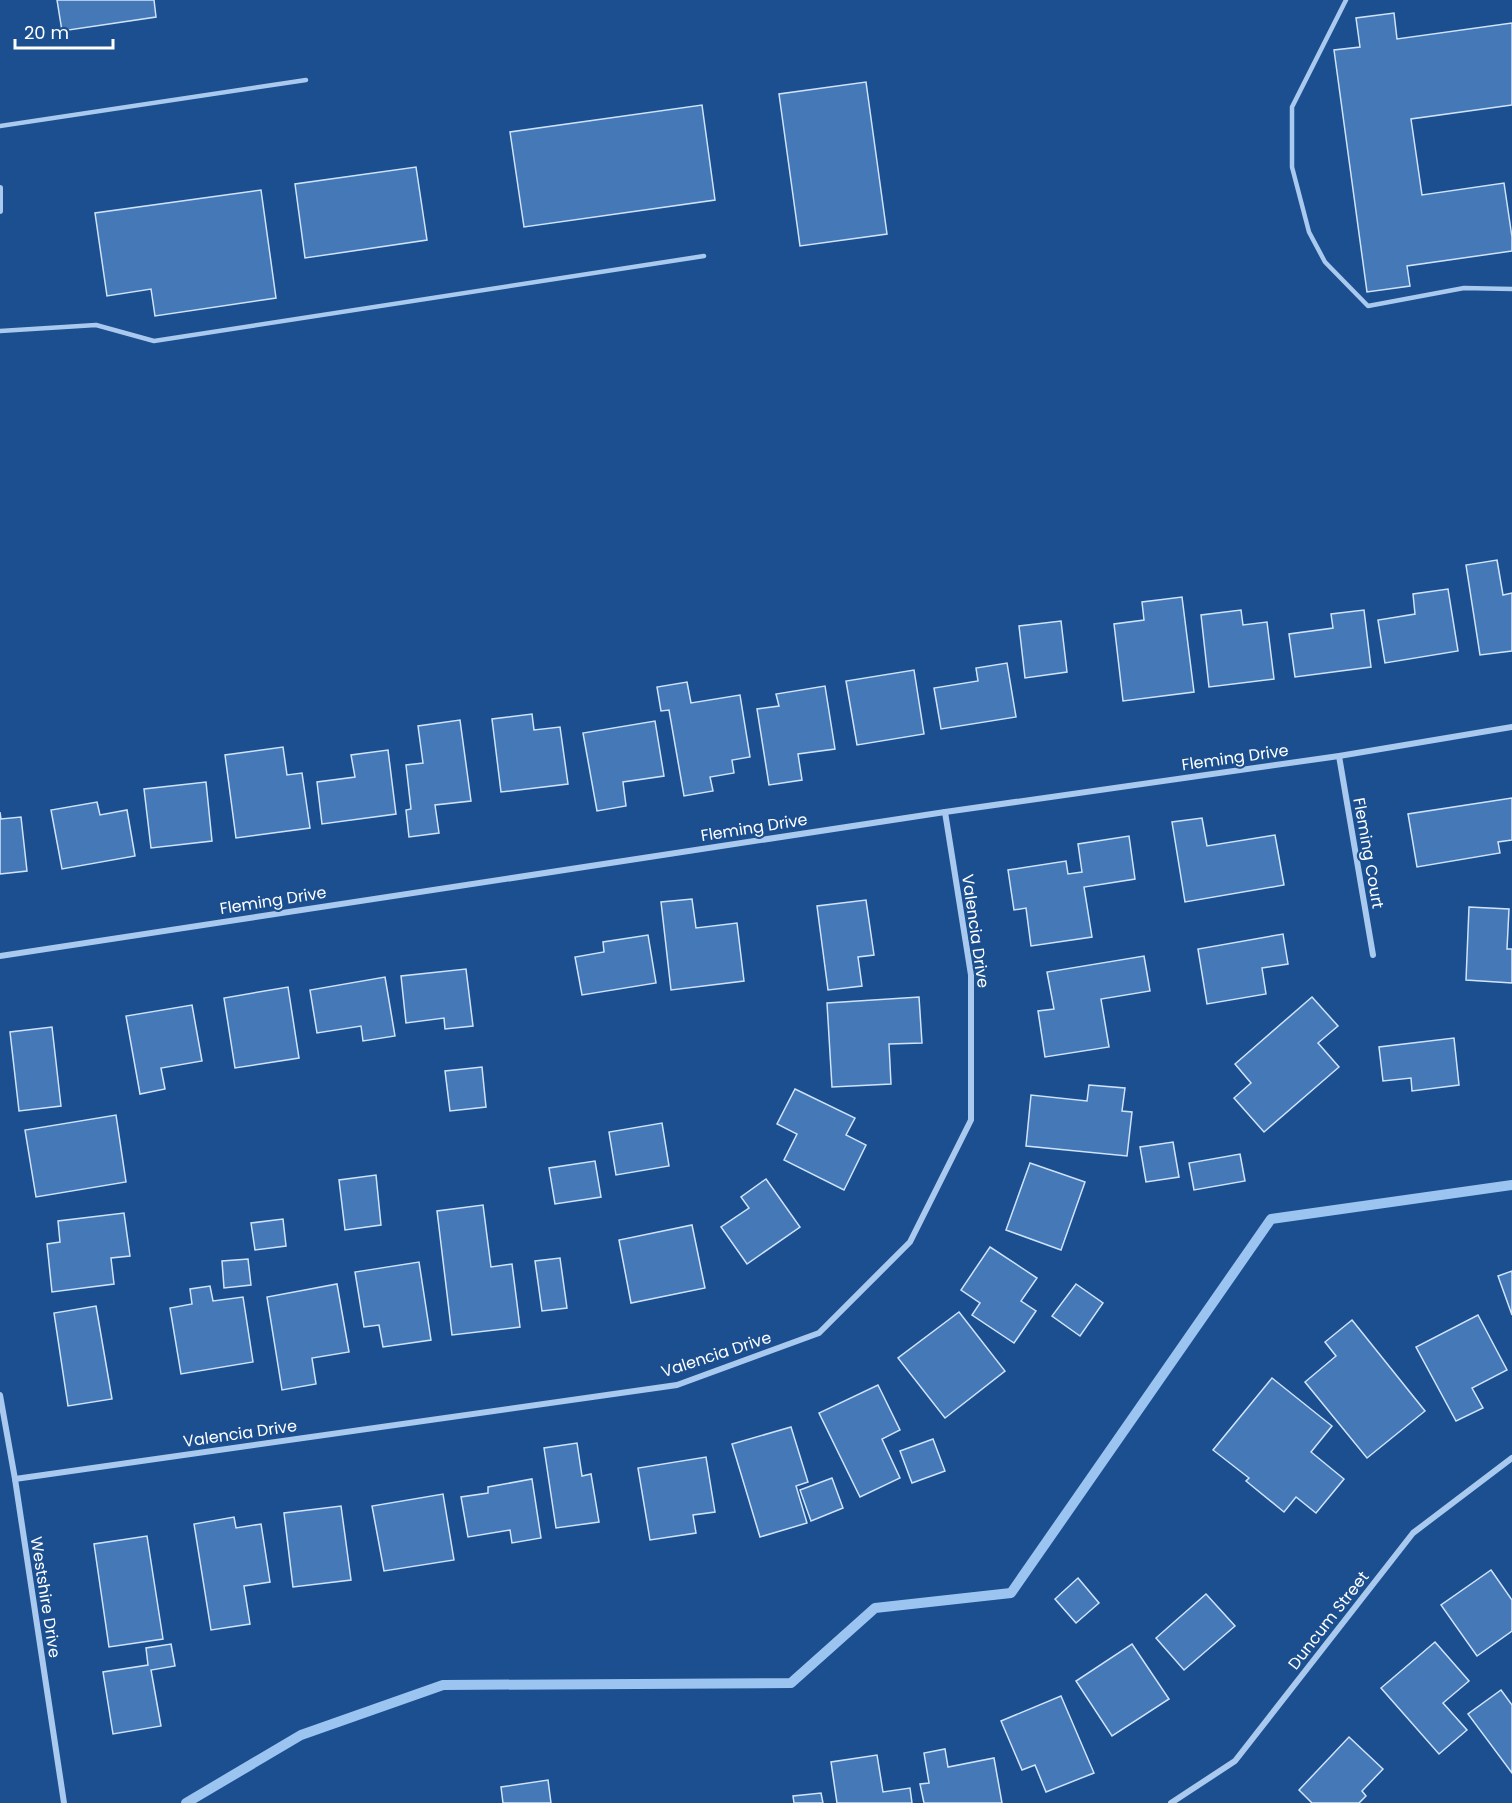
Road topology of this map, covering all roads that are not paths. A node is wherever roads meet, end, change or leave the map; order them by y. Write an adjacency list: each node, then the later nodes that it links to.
1 (1346, 0): 7 (lane)
2 (306, 80): 3 (lane)
3 (0, 126)
4 (0, 188): 5 (street)
5 (0, 211)
6 (704, 256): 8 (lane)
7 (1512, 289)
8 (0, 330)
9 (1512, 727): 10 (street, Fleming Drive)
10 (1339, 756): 11 (street, Fleming Drive); 12 (street, Fleming Court)
11 (945, 812): 13 (street, Fleming Drive); 16 (street, Valencia Drive)
12 (1373, 955)
13 (0, 956)
14 (0, 1395): 16 (street, Westshire Drive)
15 (1512, 1458): 18 (street, Duncum Street)
16 (15, 1479): 17 (street, Westshire Drive)
17 (64, 1800)
18 (1171, 1803)

